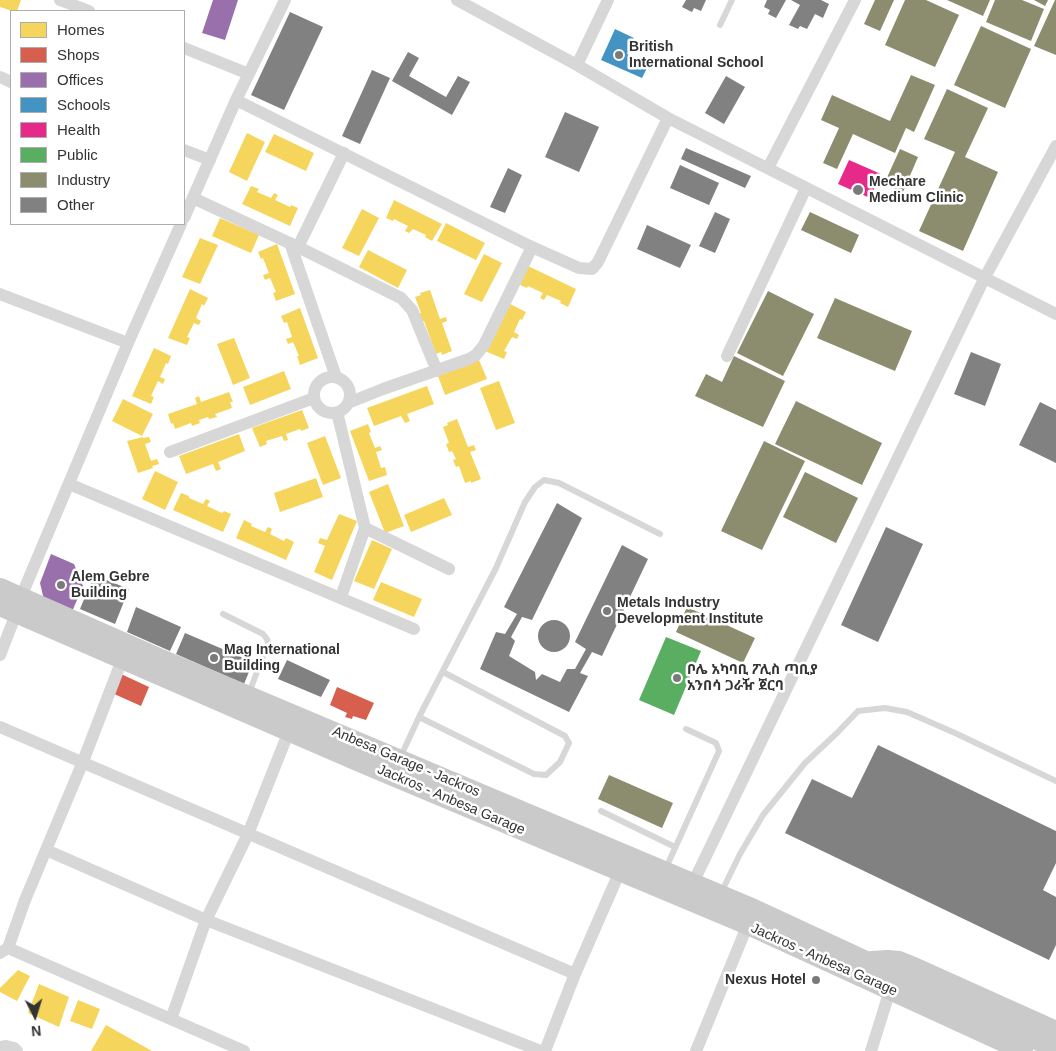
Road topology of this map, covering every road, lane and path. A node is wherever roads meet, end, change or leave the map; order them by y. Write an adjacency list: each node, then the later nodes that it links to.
1 (60, 0): 7 (street)
2 (285, 0): 11 (street)
3 (457, 0): 10 (street)
4 (608, 0): 10 (street)
5 (732, 0): 8 (lane)
6 (855, 0): 18 (street)
7 (86, 10)
8 (720, 25)
9 (185, 48): 11 (street)
10 (577, 65): 13 (street)
11 (249, 74): 12 (street)
12 (236, 100): 16 (street); 17 (street)
13 (668, 118): 18 (street); 24 (street)
14 (1056, 146): 25 (street)
15 (185, 150): 17 (street)
16 (344, 153): 23 (street); 24 (street)
17 (210, 160): 20 (street)
18 (768, 168): 19 (street)
19 (806, 188): 25 (street); 29 (street)
20 (193, 198): 21 (street); 23 (street)
21 (185, 216)
22 (181, 225): 28 (street)
23 (294, 245): 30 (street); 31 (street)
24 (532, 247): 30 (street)
25 (984, 279): 27 (street); 63 (street)
26 (0, 294): 28 (street)
27 (1056, 314)
28 (128, 343): 36 (street)
29 (728, 356)
30 (437, 371): 33 (street)
31 (336, 376): 32 (street); 33 (street)
32 (314, 398): 34 (street); 35 (street)
33 (348, 403): 34 (street)
34 (338, 412): 37 (street)
35 (170, 452)
36 (69, 484): 41 (street); 42 (street)
37 (365, 528): 39 (street); 41 (street)
38 (660, 534): 47 (lane)
39 (449, 569)
40 (0, 588): 42 (main road, Anbesa Garage - Jackros)
41 (341, 597): 44 (street)
42 (12, 606): 45 (street); 46 (main road, Jackros - Anbesa Garage); 48 (main road, Anbesa Garage - Jackros)
43 (223, 614): 48 (lane)
44 (414, 629)
45 (0, 655)
46 (122, 660): 52 (main road, Jackros - Anbesa Garage); 54 (street)
47 (443, 672): 49 (lane); 49 (lane)
48 (248, 696): 53 (main road, Anbesa Garage - Jackros)
49 (419, 717): 53 (lane)
50 (0, 727): 54 (street)
51 (686, 729): 59 (lane)
52 (289, 731): 56 (main road, Jackros - Anbesa Garage); 58 (street)
53 (400, 759): 56 (main road, Anbesa Garage - Jackros)
54 (82, 764): 58 (street); 60 (street)
55 (1056, 781): 64 (lane)
56 (464, 796): 61 (main road, Jackros - Anbesa Garage); 62 (main road, Anbesa Garage - Jackros)
57 (601, 811): 59 (lane)
58 (248, 834): 66 (street); 69 (street)
59 (675, 847): 62 (lane)
60 (46, 850): 66 (street); 67 (street)
61 (620, 871): 65 (main road, Jackros - Anbesa Garage); 69 (street)
62 (665, 871): 63 (main road, Anbesa Garage - Jackros)
63 (693, 883): 64 (main road, Anbesa Garage - Jackros)
64 (721, 895): 65 (main road, Anbesa Garage - Jackros)
65 (751, 917): 68 (main road, Anbesa Garage - Jackros); 70 (main road, Jackros - Anbesa Garage); 78 (street)
66 (206, 920): 71 (street); 77 (street)
67 (4, 950): 71 (street)
68 (866, 962): 70 (main road, Anbesa Garage - Jackros); 72 (main road)
69 (575, 974): 77 (street)
70 (896, 987): 74 (main road); 79 (street); 80 (main road); 81 (main road)
71 (171, 1019): 75 (street)
72 (1056, 1031)
73 (0, 1048): 76 (street)
74 (1056, 1049)
75 (242, 1050)
76 (17, 1051)
77 (543, 1051)
78 (696, 1051)
79 (871, 1051)
80 (993, 1051)
81 (1023, 1051)

